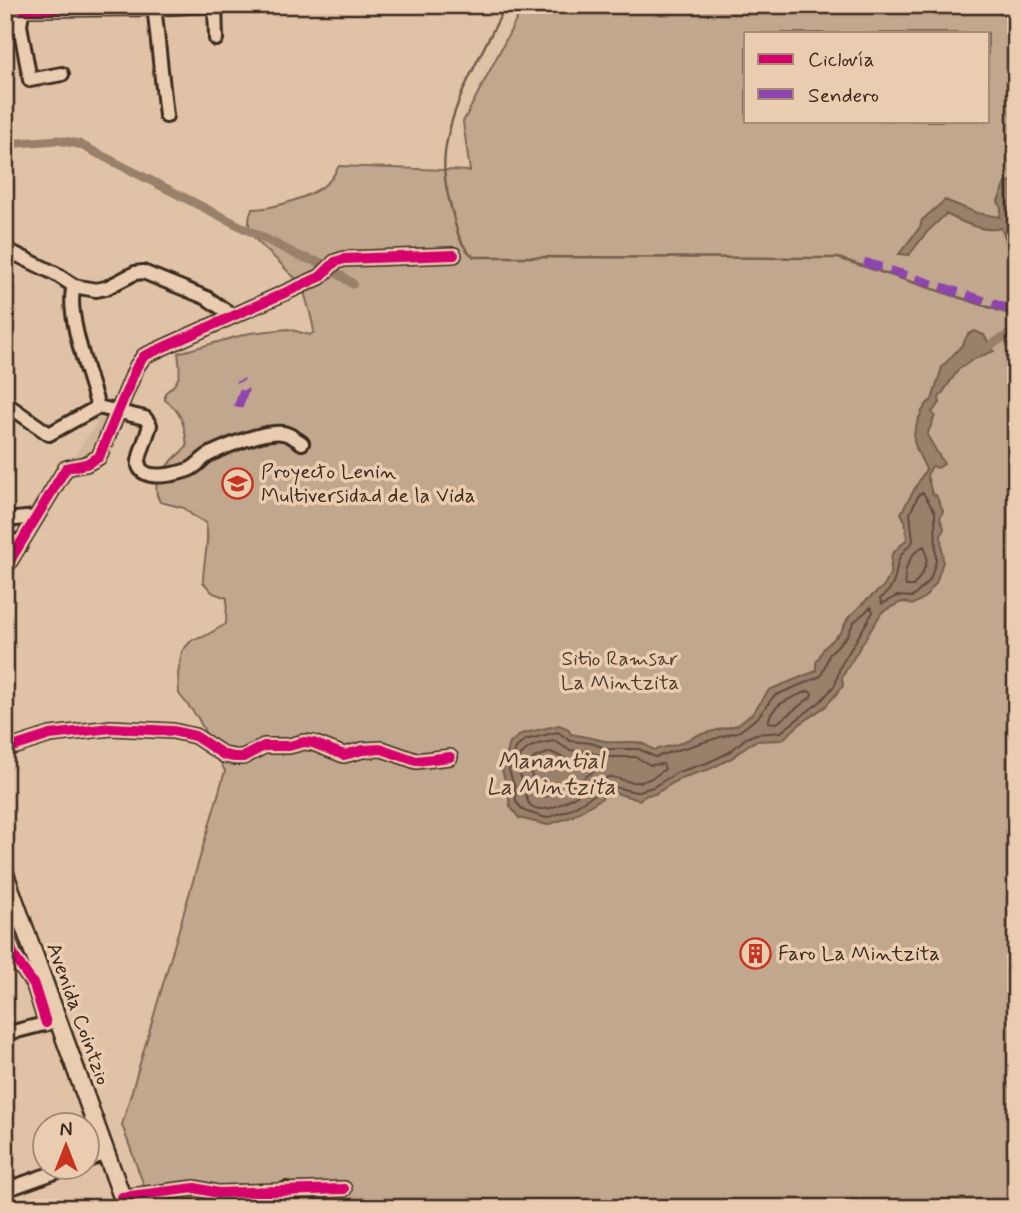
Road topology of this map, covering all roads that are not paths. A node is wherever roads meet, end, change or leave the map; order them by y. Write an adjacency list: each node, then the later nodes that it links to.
1 (203, 5): 5 (street)
2 (215, 5): 8 (street)
3 (23, 7): 4 (street); 6 (street)
4 (73, 7): 5 (street)
5 (155, 7): 10 (street)
6 (20, 25): 7 (street); 9 (street)
7 (5, 28)
8 (216, 39)
9 (62, 74)
10 (166, 116)
11 (5, 249): 13 (street)
12 (454, 255): 14 (street)
13 (74, 286): 14 (street); 16 (street)
14 (233, 316): 17 (street)
15 (5, 403): 16 (street)
16 (98, 407): 17 (street)
17 (119, 412): 18 (street); 19 (street)
18 (302, 443)
19 (36, 517): 20 (street); 22 (street)
20 (5, 520)
21 (5, 535): 22 (street)
22 (20, 547): 23 (street)
23 (5, 569)
24 (5, 747): 25 (street)
25 (450, 757)
26 (6, 878): 28 (main road, Avenida Cointzio)
27 (7, 941): 28 (street); 29 (street)
28 (30, 941): 29 (main road, Avenida Cointzio)
29 (51, 1022): 30 (street); 31 (main road, Avenida Cointzio)
30 (5, 1034)
31 (106, 1153): 32 (street); 37 (main road, Avenida Cointzio)
32 (102, 1155)
33 (32, 1180): 36 (street)
34 (286, 1189): 35 (street); 37 (street); 38 (street)
35 (345, 1189)
36 (5, 1190)
37 (124, 1202)
38 (291, 1208)

